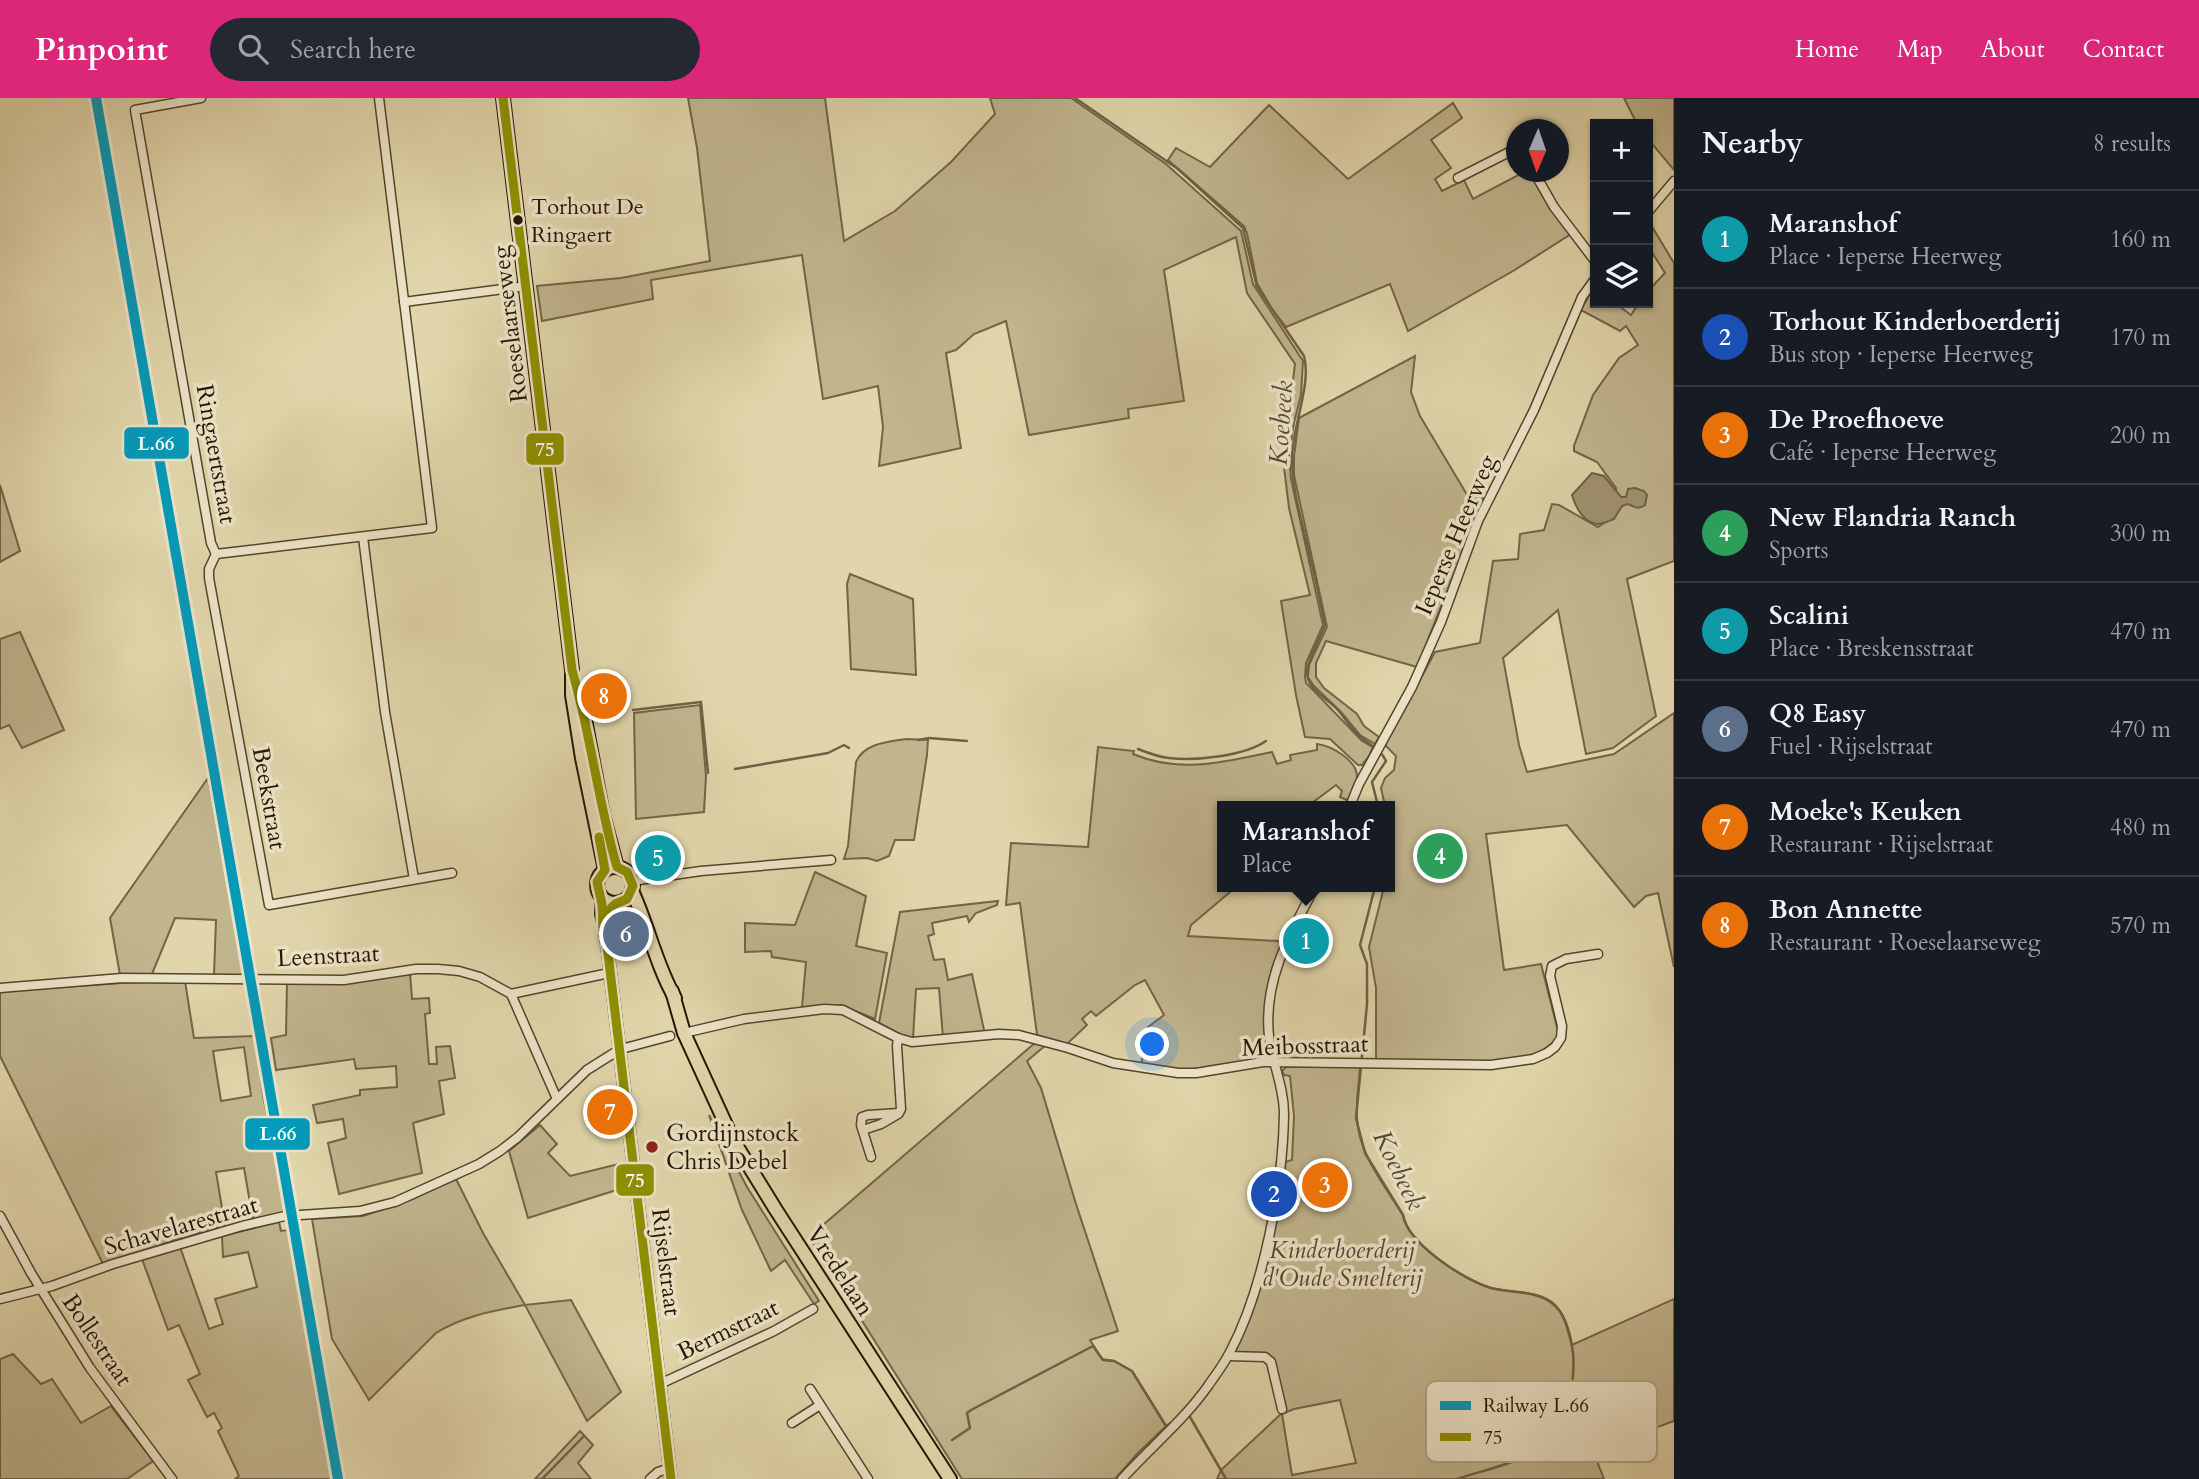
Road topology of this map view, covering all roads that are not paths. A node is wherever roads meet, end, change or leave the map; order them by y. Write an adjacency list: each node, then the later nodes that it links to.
1 (201, 98): 14 (street, Ringaertstraat)
2 (379, 98): 12 (street, Ringaertstraat)
3 (503, 98): 10 (main road, Roeselaarseweg)
4 (1506, 154): 5 (street)
5 (1458, 178)
6 (1674, 181): 8 (street)
7 (1540, 182): 9 (street)
8 (1653, 206)
9 (1590, 254)
10 (526, 286): 12 (street); 17 (main road, Roeselaarseweg)
11 (1590, 286): 15 (street, Ieperse Heerweg)
12 (404, 302): 13 (street, Ringaertstraat)
13 (363, 537): 14 (street, Ringaertstraat); 19 (street)
14 (216, 554): 19 (street, Beekstraat)
15 (1352, 801)
16 (831, 860): 20 (street)
17 (611, 869): 20 (main road); 22 (main road)
18 (452, 873): 19 (street, Beekstraat)
19 (414, 879)
20 (632, 886): 22 (main road); 23 (main road, Vredelaan)
21 (1312, 892): 32 (street)
22 (612, 902): 23 (main road); 25 (street, Rijselstraat)
23 (645, 922): 28 (main road, Vredelaan)
24 (1598, 954): 32 (street, Meibosstraat)
25 (609, 972): 27 (street); 31 (street, Rijselstraat)
26 (0, 988): 27 (street, Leenstraat)
27 (511, 994): 33 (street)
28 (687, 1032): 30 (street, Meibosstraat); 49 (main road, Vredelaan)
29 (670, 1036): 31 (street)
30 (898, 1038): 32 (street, Meibosstraat); 34 (street)
31 (620, 1049): 33 (street, Schavelarestraat); 40 (street, Rijselstraat)
32 (1276, 1063): 39 (street)
33 (557, 1100): 36 (street, Schavelarestraat)
34 (871, 1157)
35 (0, 1216): 36 (street, Bollestraat)
36 (40, 1289): 37 (street, Schavelarestraat); 46 (street, Bollestraat)
37 (0, 1299)
38 (813, 1309): 40 (street, Bermstraat)
39 (1228, 1356): 43 (street); 50 (street)
40 (660, 1384): 45 (street, Rijselstraat)
41 (810, 1389): 42 (street)
42 (820, 1405): 44 (street); 48 (street)
43 (1282, 1409)
44 (792, 1423)
45 (671, 1473): 47 (street, Rijselstraat)
46 (172, 1479)
47 (650, 1479)
48 (868, 1479)
49 (950, 1479)
50 (1122, 1479)

